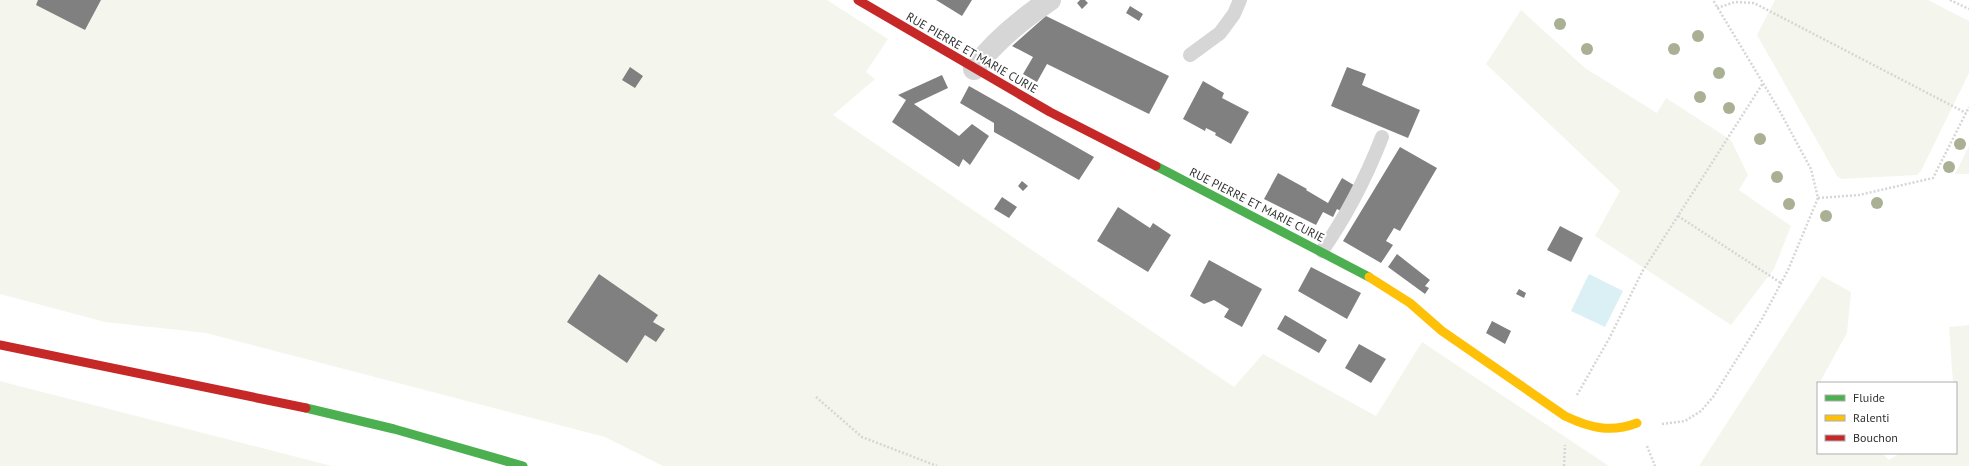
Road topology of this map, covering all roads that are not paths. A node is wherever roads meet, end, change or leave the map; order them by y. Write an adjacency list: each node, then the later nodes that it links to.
1 (858, 0): 5 (street, RUE PIERRE ET MARIE CURIE)
2 (1050, 0): 5 (street)
3 (1240, 0): 4 (lane)
4 (1190, 55)
5 (974, 69): 7 (street, RUE PIERRE ET MARIE CURIE)
6 (1382, 137): 7 (lane)
7 (1322, 251): 9 (street, RUE PIERRE ET MARIE CURIE)
8 (0, 345): 10 (street)
9 (1637, 423)
10 (523, 466)

